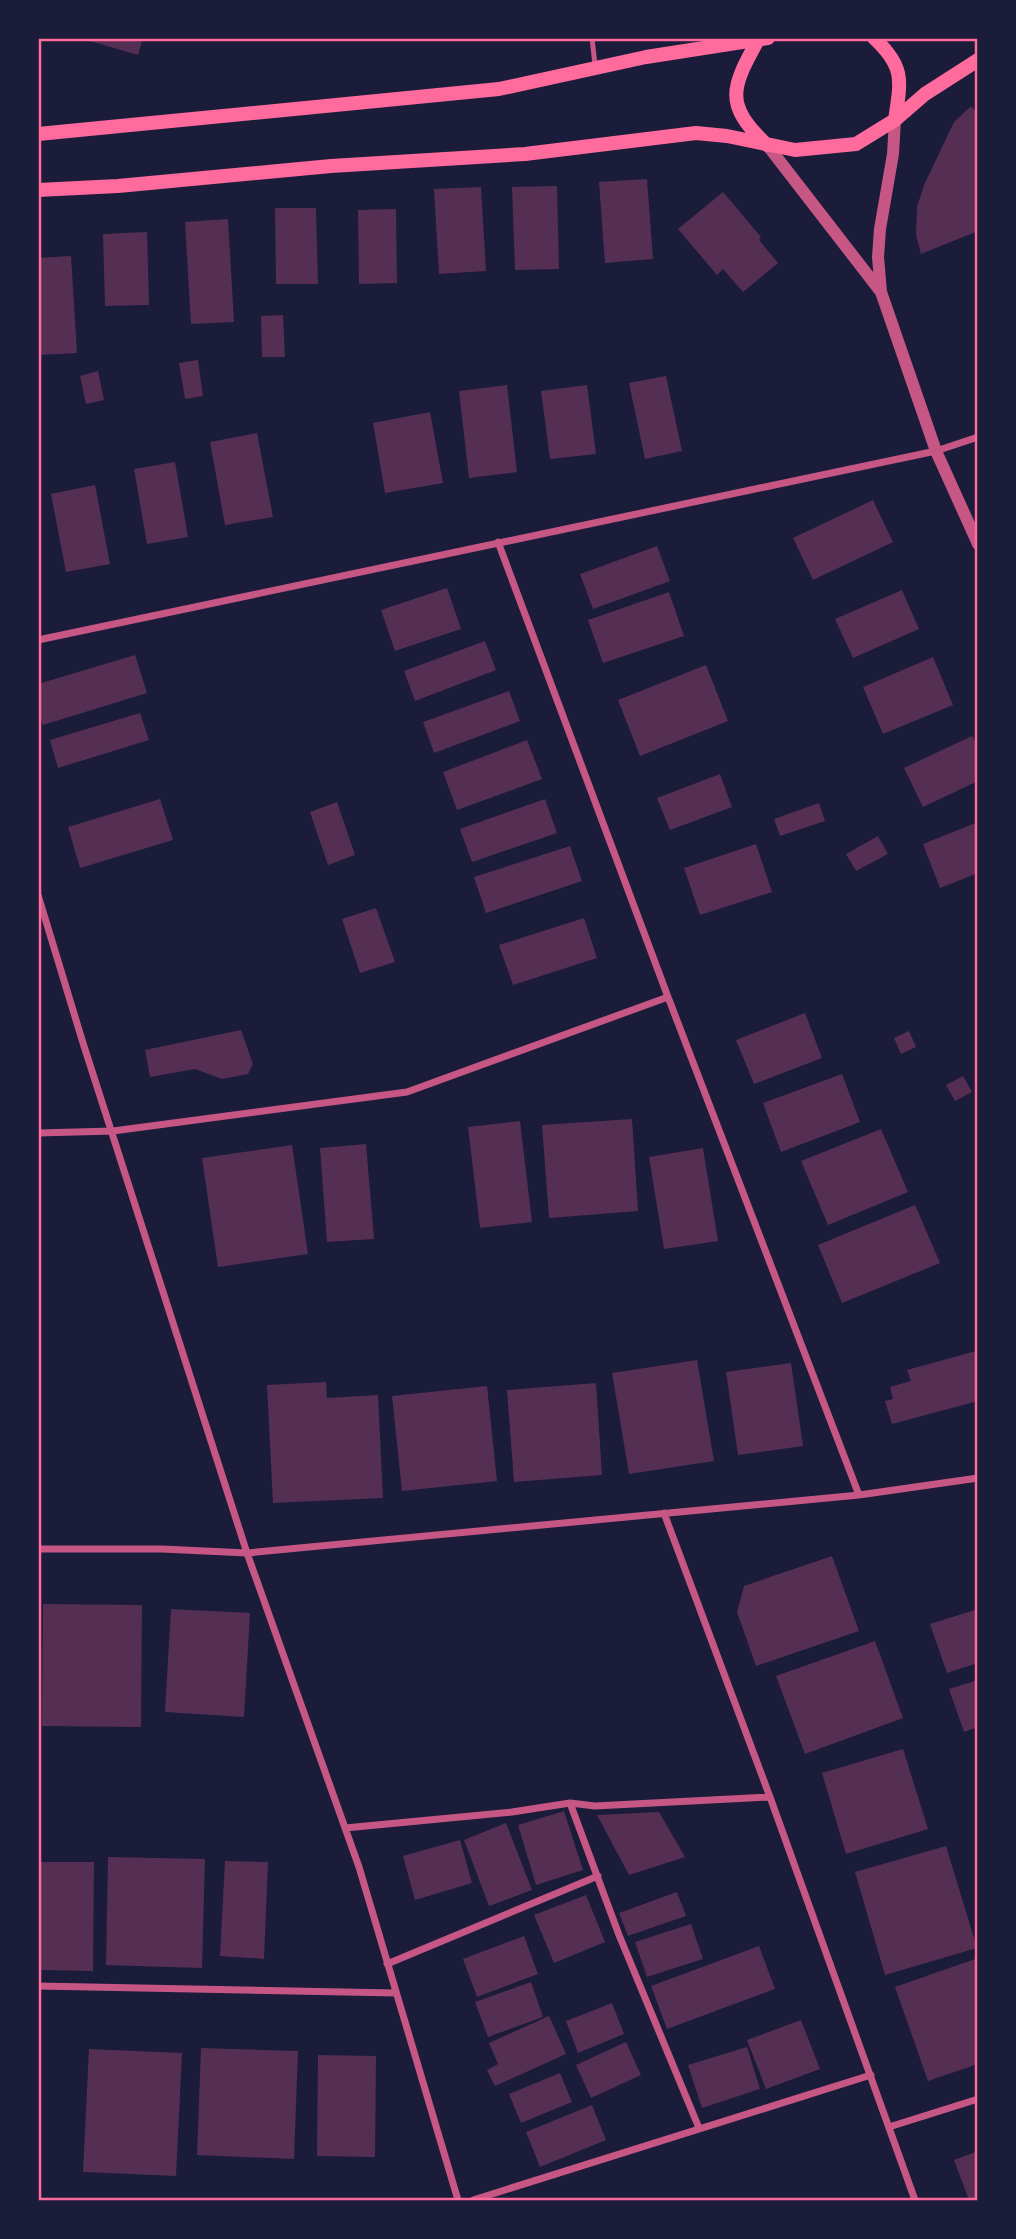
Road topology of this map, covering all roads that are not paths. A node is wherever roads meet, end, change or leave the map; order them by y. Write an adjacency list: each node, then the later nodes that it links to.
1 (592, 38): 5 (lane)
2 (874, 38): 6 (main road)
3 (763, 39): 5 (main road); 8 (main road)
4 (978, 60): 6 (main road)
5 (596, 68): 7 (main road)
6 (895, 120): 8 (main road); 10 (street)
7 (38, 134)
8 (768, 146): 9 (main road); 10 (street)
9 (38, 190)
10 (881, 292): 12 (street)
11 (978, 437): 12 (street)
12 (936, 451): 13 (street); 14 (street)
13 (498, 542): 15 (street); 17 (street)
14 (978, 544)
15 (38, 640)
16 (38, 895): 18 (street)
17 (668, 997): 18 (street); 21 (street)
18 (113, 1131): 19 (street); 24 (street)
19 (38, 1133)
20 (978, 1478): 21 (street)
21 (859, 1495): 22 (street)
22 (664, 1513): 24 (street); 25 (street)
23 (38, 1549): 24 (street)
24 (247, 1553): 27 (street)
25 (770, 1797): 26 (street); 32 (street)
26 (570, 1803): 27 (street); 28 (street)
27 (345, 1828): 29 (street)
28 (598, 1876): 29 (street); 35 (street)
29 (387, 1964): 31 (street)
30 (38, 1986): 31 (street)
31 (396, 1993): 36 (street)
32 (871, 2075): 34 (street); 35 (street)
33 (978, 2099): 34 (street)
34 (889, 2127): 38 (street)
35 (699, 2128): 37 (street)
36 (458, 2200)
37 (473, 2200)
38 (915, 2200)

